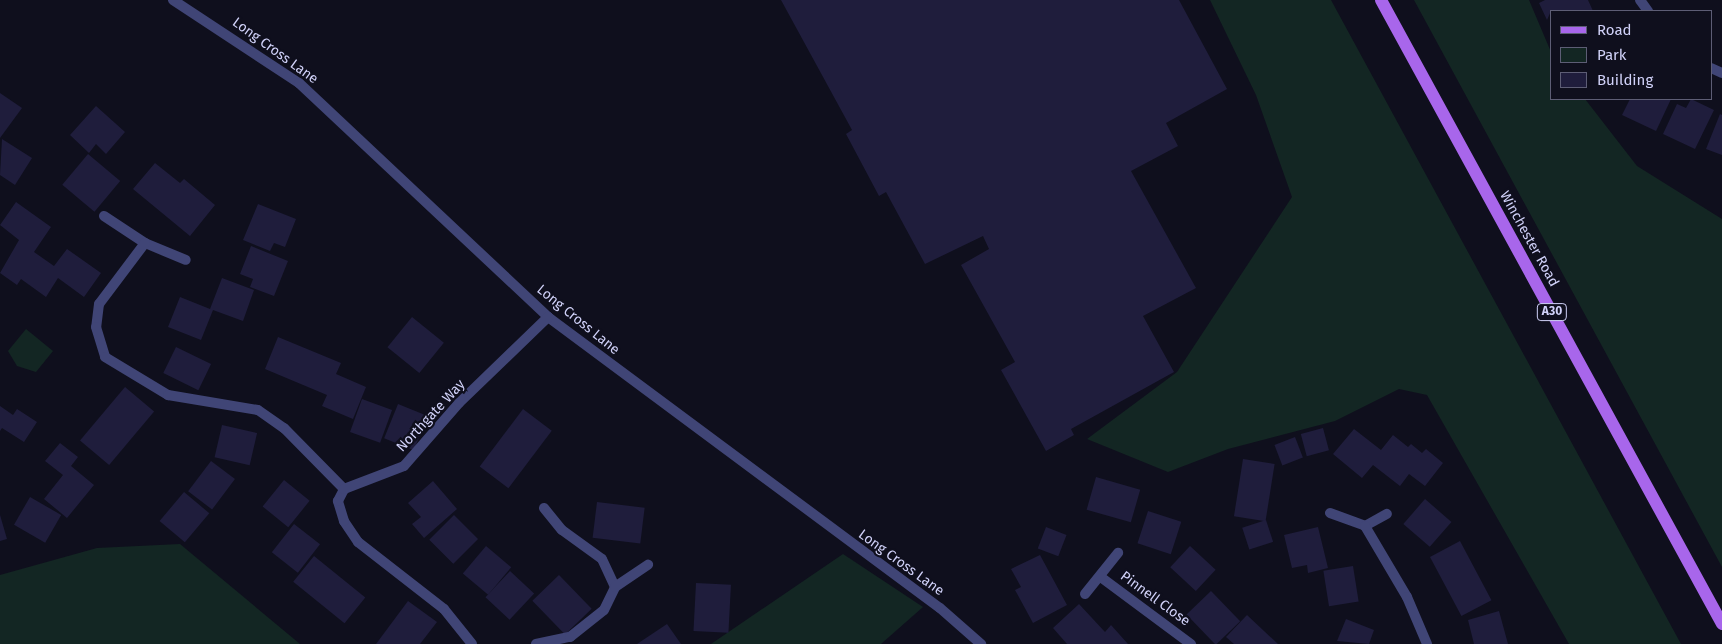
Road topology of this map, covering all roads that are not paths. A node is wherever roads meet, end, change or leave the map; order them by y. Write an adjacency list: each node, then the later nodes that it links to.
1 (173, 0): 6 (street, Long Cross Lane)
2 (1381, 0): 17 (main road, Winchester Road / A30)
3 (104, 216): 4 (street)
4 (145, 243): 5 (street); 7 (street)
5 (186, 260)
6 (548, 317): 7 (street, Northgate Way); 20 (street, Long Cross Lane)
7 (344, 489): 18 (street)
8 (544, 508): 15 (street)
9 (1330, 513): 11 (street)
10 (1387, 514): 11 (street)
11 (1365, 526): 22 (street)
12 (1118, 553): 14 (street, Pinnell Close)
13 (648, 565): 15 (street)
14 (1102, 578): 16 (street, Pinnell Close); 21 (street, Pinnell Close)
15 (615, 587): 19 (street)
16 (1085, 594)
17 (1722, 624)
18 (472, 644)
19 (536, 644)
20 (981, 644)
21 (1191, 644)
22 (1427, 644)

